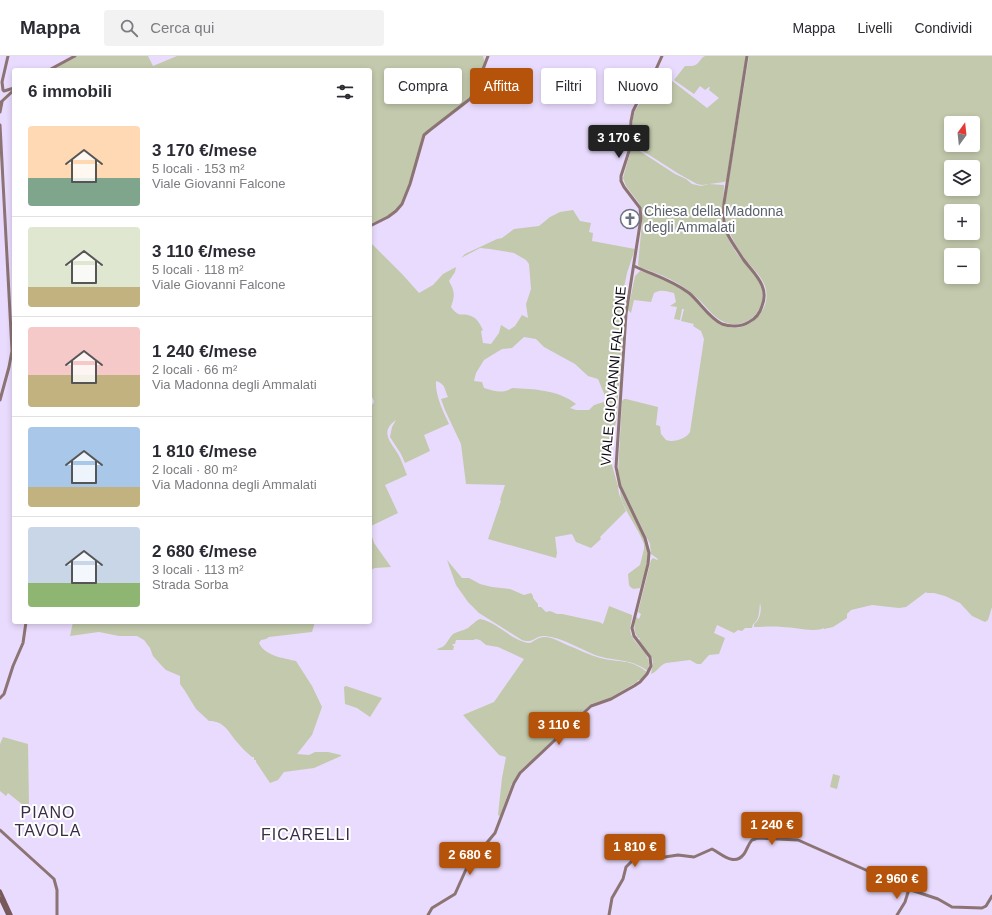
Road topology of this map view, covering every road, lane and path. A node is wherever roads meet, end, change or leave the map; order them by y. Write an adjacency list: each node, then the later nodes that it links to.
1 (8, 56): 6 (street)
2 (75, 56): 7 (street)
3 (488, 56): 15 (street)
4 (662, 56): 16 (street, VIALE GIOVANNI FALCONE)
5 (747, 56): 17 (street)
6 (7, 60): 8 (street); 10 (street)
7 (53, 68)
8 (0, 82)
9 (12, 89): 10 (street)
10 (2, 90): 12 (street)
11 (12, 91): 12 (street)
12 (2, 101): 13 (street)
13 (0, 112)
14 (0, 125): 19 (street)
15 (372, 225)
16 (634, 266): 17 (street); 18 (street, VIALE GIOVANNI FALCONE)
17 (642, 270): 18 (street)
18 (633, 274): 29 (street, VIALE GIOVANNI FALCONE)
19 (0, 400)
20 (26, 624): 21 (street)
21 (0, 698)
22 (0, 830): 28 (street)
23 (909, 890): 25 (street); 30 (street); 31 (street)
24 (0, 891): 27 (main road)
25 (992, 896)
26 (0, 898): 27 (main road)
27 (10, 915)
28 (57, 915)
29 (428, 915)
30 (609, 915)
31 (897, 915)

